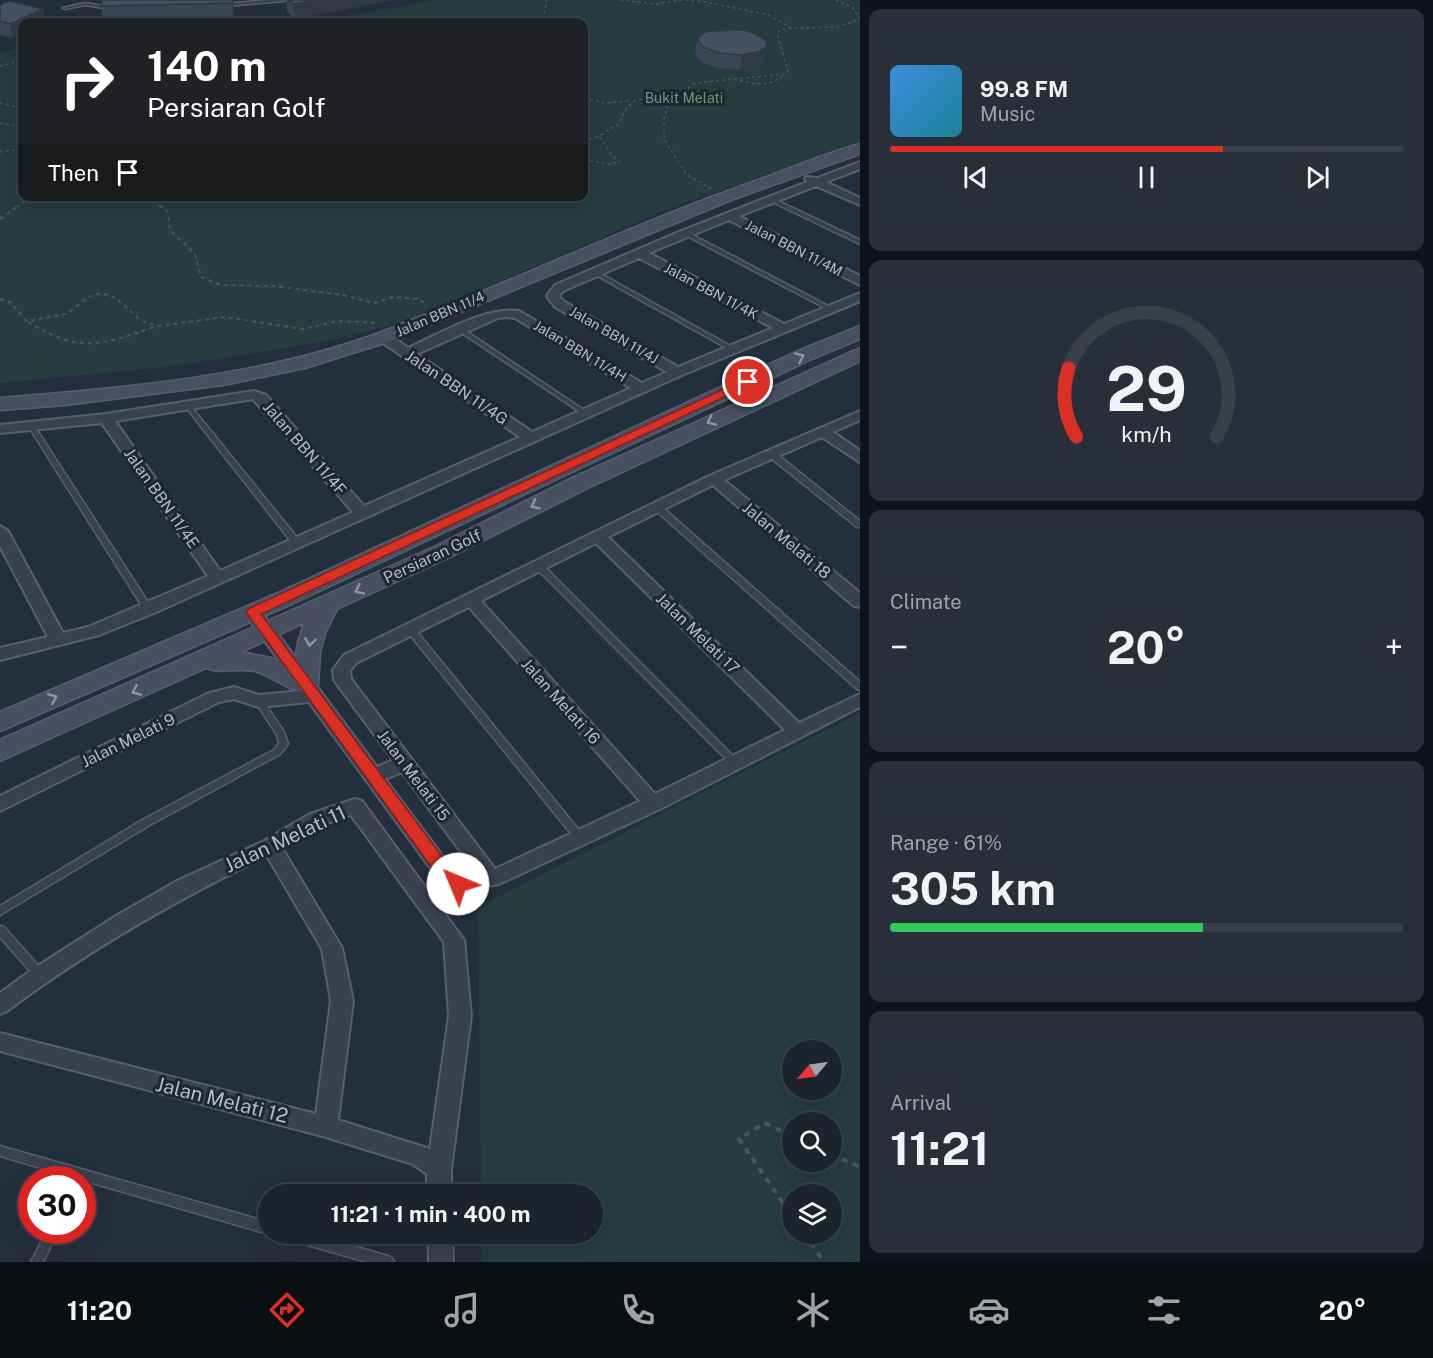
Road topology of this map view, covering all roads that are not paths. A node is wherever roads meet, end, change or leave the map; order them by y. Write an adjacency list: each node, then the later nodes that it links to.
1 (284, 0): 2 (lane)
2 (215, 5)
3 (119, 7): 4 (lane)
4 (65, 8)
5 (860, 162): 6 (street, Jalan BBN 11/4); 7 (street)
6 (795, 172): 7 (street); 10 (street, Jalan BBN 11/4)
7 (816, 182): 8 (street); 9 (street)
8 (770, 199): 10 (street); 12 (lane)
9 (860, 202)
10 (727, 206): 11 (street); 15 (street, Jalan BBN 11/4M); 21 (street, Jalan BBN 11/4)
11 (685, 233): 13 (street); 17 (lane)
12 (860, 242)
13 (639, 253): 14 (street); 18 (street, Jalan BBN 11/4K)
14 (594, 272): 22 (lane); 25 (street, Jalan BBN 11/4J)
15 (860, 281)
16 (860, 297): 17 (street)
17 (831, 309): 18 (street)
18 (783, 328): 22 (street)
19 (462, 330): 23 (street); 26 (street, Jalan BBN 11/4H); 29 (lane)
20 (860, 333): 51 (street, Persiaran Golf, one-way to 20)
21 (390, 335): 23 (street, Jalan BBN 11/4G); 27 (street, Jalan BBN 11/4)
22 (732, 349): 25 (street)
23 (407, 353): 35 (street, Jalan BBN 11/4G)
24 (860, 354): 49 (street, Persiaran Golf, one-way to 49)
25 (677, 372): 26 (street)
26 (641, 388): 29 (street)
27 (0, 405)
28 (187, 405): 31 (street); 40 (street, Jalan BBN 11/4F); 44 (lane)
29 (585, 413): 35 (street)
30 (860, 415): 34 (street)
31 (106, 418): 32 (street); 46 (street, Jalan BBN 11/4E)
32 (32, 427): 33 (street); 50 (lane)
33 (0, 429)
34 (823, 430): 36 (street); 37 (street)
35 (530, 437): 40 (street)
36 (770, 453): 38 (street); 41 (lane)
37 (860, 458)
38 (714, 478): 39 (street); 48 (street, Jalan Melati 18)
39 (658, 508): 43 (street); 57 (lane)
40 (361, 512): 44 (street)
41 (860, 525)
42 (0, 531): 54 (street)
43 (597, 535): 45 (street); 62 (street, Jalan Melati 17)
44 (296, 542): 46 (street)
45 (537, 564): 47 (street); 65 (lane)
46 (217, 578): 50 (street)
47 (470, 598): 52 (street); 68 (street, Jalan Melati 16)
48 (860, 602)
49 (328, 604): 53 (street, Persiaran Golf); 58 (street, one-way to 58)
50 (148, 609): 54 (street)
51 (252, 612): 53 (street); 61 (street, Persiaran Golf, one-way to 51)
52 (410, 629): 64 (street, Jalan Melati 15); 69 (lane)
53 (267, 632): 56 (street, Persiaran Golf); 58 (street)
54 (58, 640): 55 (street)
55 (0, 654)
56 (189, 668): 58 (street); 63 (street, Persiaran Golf, one-way to 63)
57 (860, 687)
58 (310, 691): 60 (street, Jalan Melati 9); 66 (street)
59 (860, 700): 62 (street)
60 (259, 701): 67 (street, Jalan Melati 9); 72 (lane)
61 (0, 722)
62 (798, 732): 65 (street)
63 (0, 751)
64 (405, 763): 66 (street); 71 (street, Jalan Melati 15)
65 (735, 763): 68 (street)
66 (374, 776): 71 (street)
67 (0, 804)
68 (653, 804): 69 (street)
69 (580, 838): 71 (street)
70 (271, 846): 74 (street, Jalan Melati 11); 77 (street); 80 (street, Jalan Melati 11)
71 (492, 879)
72 (0, 911)
73 (0, 930): 74 (lane)
74 (40, 975): 75 (street, Jalan Melati 11)
75 (0, 1005)
76 (0, 1042): 77 (street, Jalan Melati 12)
77 (326, 1126): 80 (street, Jalan Melati 12)
78 (0, 1151): 79 (lane)
79 (47, 1166)
80 (439, 1169): 82 (street)
81 (96, 1181): 83 (lane)
82 (439, 1184)
83 (258, 1225)
84 (47, 1244): 87 (lane)
85 (325, 1244): 88 (lane)
86 (440, 1244): 89 (street)
87 (37, 1262)
88 (388, 1262)
89 (441, 1262)

